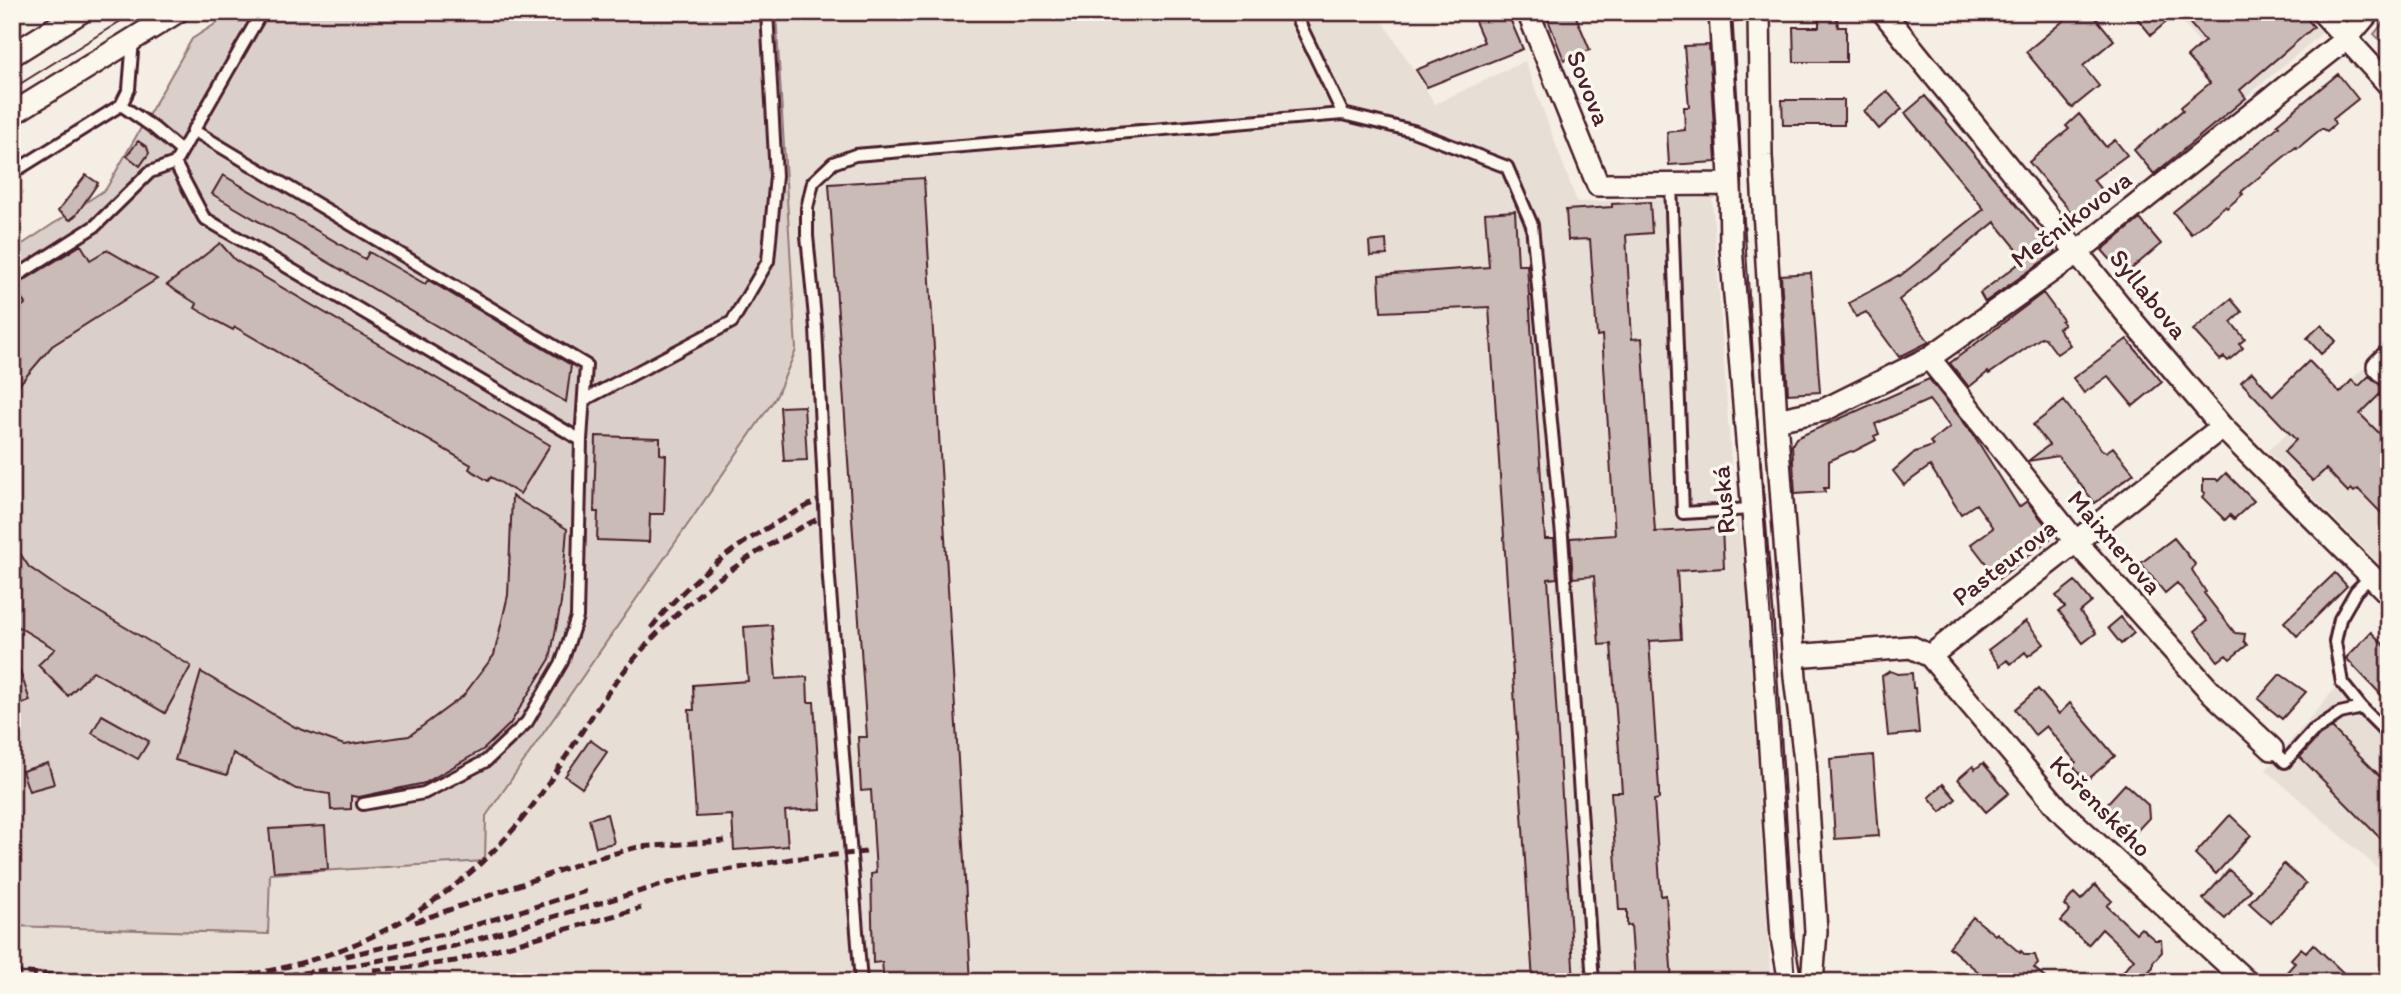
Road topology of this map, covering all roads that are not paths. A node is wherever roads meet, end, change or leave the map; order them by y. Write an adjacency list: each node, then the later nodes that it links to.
1 (81, 12): 14 (street)
2 (177, 12): 13 (street)
3 (767, 12): 30 (lane)
4 (1294, 12): 18 (lane)
5 (1528, 12): 23 (street, Sovova)
6 (1720, 12): 24 (street, Ruská)
7 (1759, 12): 31 (street)
8 (1883, 12): 25 (street, Syllabova)
9 (2322, 12): 12 (street)
10 (2369, 12): 12 (street, Mečnikovova)
11 (260, 15): 19 (lane)
12 (2346, 39): 15 (street); 25 (street, Mečnikovova)
13 (133, 40): 16 (lane); 17 (street)
14 (12, 55)
15 (2389, 85)
16 (121, 105): 20 (lane); 22 (lane)
17 (12, 114)
18 (1343, 114): 44 (lane); 45 (lane)
19 (193, 130): 20 (lane); 30 (lane)
20 (181, 151): 21 (lane)
21 (175, 163): 26 (lane); 33 (lane)
22 (12, 173)
23 (1671, 184): 24 (street); 34 (lane)
24 (1730, 184): 34 (street, Ruská)
25 (2078, 251): 28 (street, Mečnikovova); 32 (street, Syllabova)
26 (12, 279)
27 (2389, 355): 29 (street)
28 (1929, 359): 31 (street, Mečnikovova); 35 (street, Maixnerova)
29 (2389, 377)
30 (584, 400): 33 (lane)
31 (1776, 420): 38 (street)
32 (2222, 427): 35 (street, Pasteurova); 36 (street, Syllabova)
33 (581, 440): 43 (lane)
34 (1751, 509): 46 (street, Ruská)
35 (2076, 542): 39 (street, Pasteurova); 42 (street, Maixnerova)
36 (2371, 576): 37 (street, Syllabova); 40 (lane)
37 (2389, 594)
38 (1793, 656): 39 (street); 47 (street)
39 (1930, 656): 48 (street, Kořenského)
40 (2362, 708): 41 (lane); 42 (lane)
41 (2389, 735)
42 (2272, 749)
43 (363, 804)
44 (861, 982)
45 (1593, 982)
46 (1790, 982)
47 (1812, 982)
48 (2247, 982)

